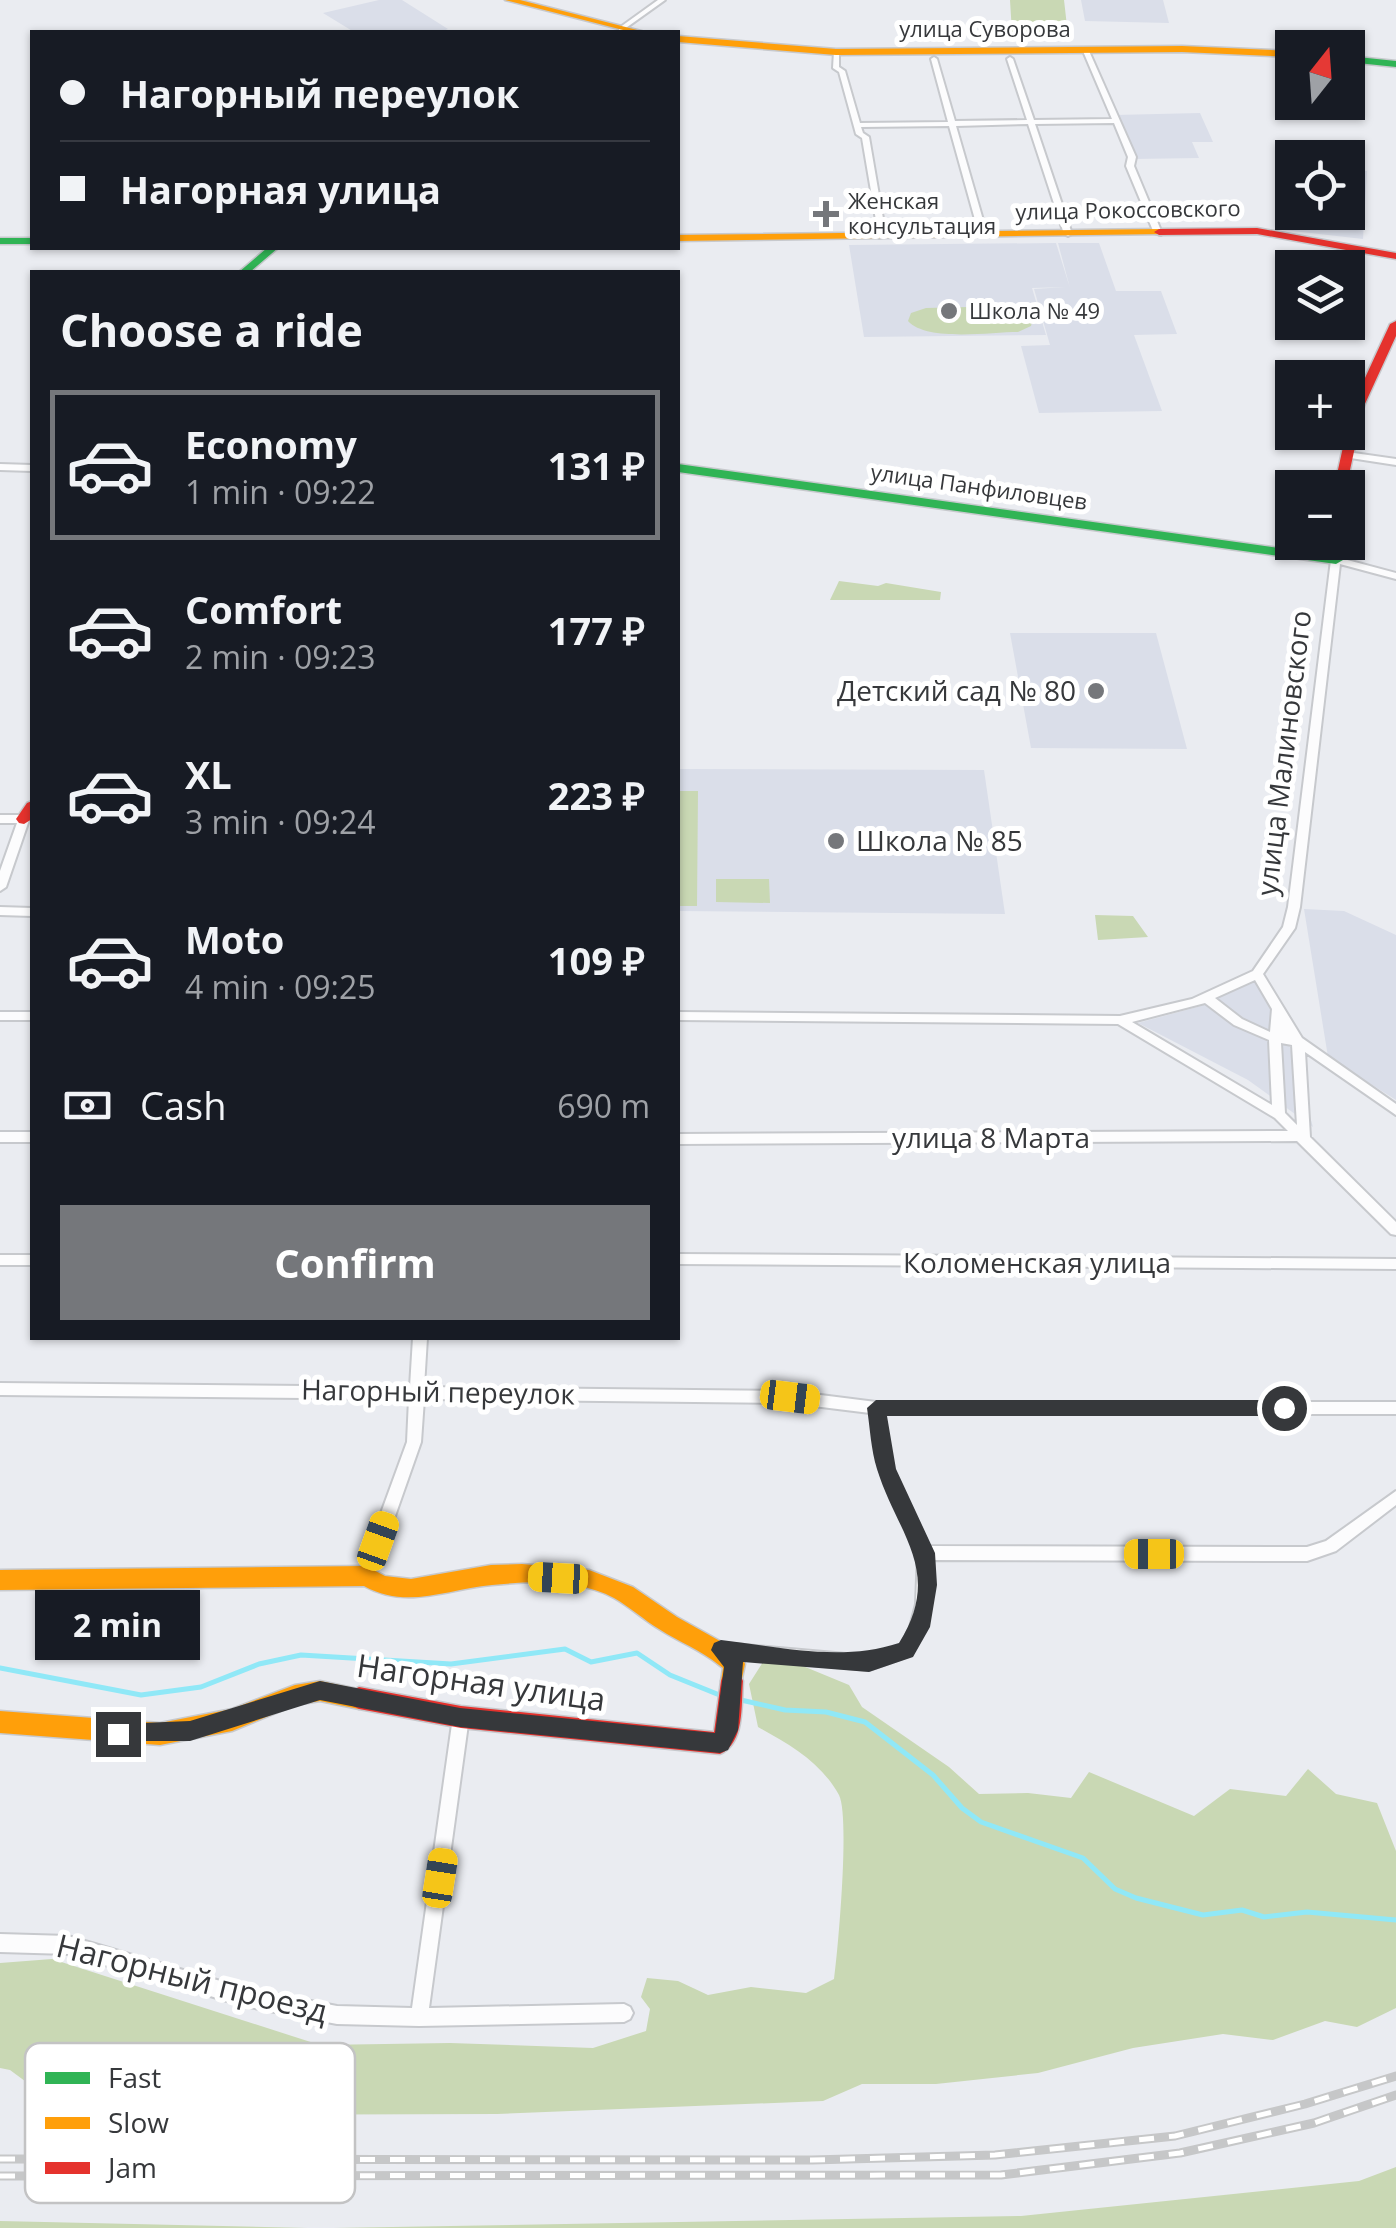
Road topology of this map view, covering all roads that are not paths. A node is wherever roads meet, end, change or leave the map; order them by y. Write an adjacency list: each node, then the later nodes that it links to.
1 (509, 0): 3 (street)
2 (662, 0): 4 (street)
3 (622, 30)
4 (627, 30)
5 (680, 40): 7 (street, улица Суворова)
6 (1086, 51): 7 (street, улица Суворова); 8 (street, улица Суворова); 13 (street)
7 (836, 52): 16 (street)
8 (1275, 53)
9 (934, 58): 15 (street)
10 (1010, 58): 14 (street)
11 (1365, 61): 12 (street)
12 (1396, 64)
13 (1116, 121): 14 (street); 17 (street)
14 (1032, 122): 15 (street); 19 (street)
15 (952, 124): 16 (street); 18 (street)
16 (857, 126): 20 (street)
17 (1158, 232): 19 (street, улица Рокоссовского); 25 (street, улица Рокоссовского)
18 (983, 234): 19 (street, улица Рокоссовского); 20 (street, улица Рокоссовского)
19 (1068, 234)
20 (882, 236): 21 (street, улица Рокоссовского)
21 (680, 238)
22 (0, 241): 23 (street)
23 (30, 241)
24 (271, 250): 26 (street)
25 (1396, 256)
26 (246, 270)
27 (1396, 324): 28 (street)
28 (1347, 456): 29 (street); 33 (street)
29 (1396, 462)
30 (0, 467): 31 (street)
31 (30, 468)
32 (680, 468): 34 (street, улица Панфиловцев)
33 (1344, 470)
34 (1275, 552)
35 (1335, 560): 43 (street, улица Малиновского)
36 (1358, 560): 37 (street)
37 (1396, 576)
38 (29, 812): 39 (street); 40 (street)
39 (0, 819)
40 (0, 886)
41 (0, 912): 42 (street)
42 (30, 912)
43 (1257, 974): 44 (street, улица Малиновского); 45 (street)
44 (1207, 998): 49 (street, улица Малиновского); 50 (street)
45 (1278, 1008): 50 (street); 51 (street)
46 (0, 1016): 47 (street)
47 (30, 1016)
48 (680, 1016): 49 (street, улица Малиновского)
49 (1120, 1020): 53 (street)
50 (1275, 1040): 51 (street); 53 (street)
51 (1298, 1041): 52 (street); 55 (street)
52 (1396, 1110)
53 (1279, 1114): 55 (street)
54 (30, 1136): 56 (street)
55 (1304, 1136): 57 (street, улица 8 Марта); 58 (street)
56 (0, 1137)
57 (680, 1138)
58 (1396, 1230)
59 (0, 1260): 60 (street)
60 (30, 1260)
61 (680, 1260): 62 (street, Коломенская улица)
62 (1396, 1264)
63 (420, 1340): 65 (street)
64 (0, 1389): 65 (street, Нагорный переулок)
65 (415, 1392): 66 (street, Нагорный переулок); 70 (street)
66 (876, 1408): 67 (street, Нагорный переулок); 69 (street)
67 (1396, 1408)
68 (1396, 1497): 69 (street)
69 (925, 1553): 72 (street)
70 (366, 1576): 71 (street); 72 (street)
71 (0, 1580)
72 (721, 1650): 73 (street, Нагорная улица)
73 (460, 1718): 74 (street, Нагорная улица); 77 (street)
74 (0, 1722)
75 (0, 1943): 77 (street, Нагорный проезд)
76 (624, 2014): 77 (street, Нагорный проезд)
77 (419, 2017)

